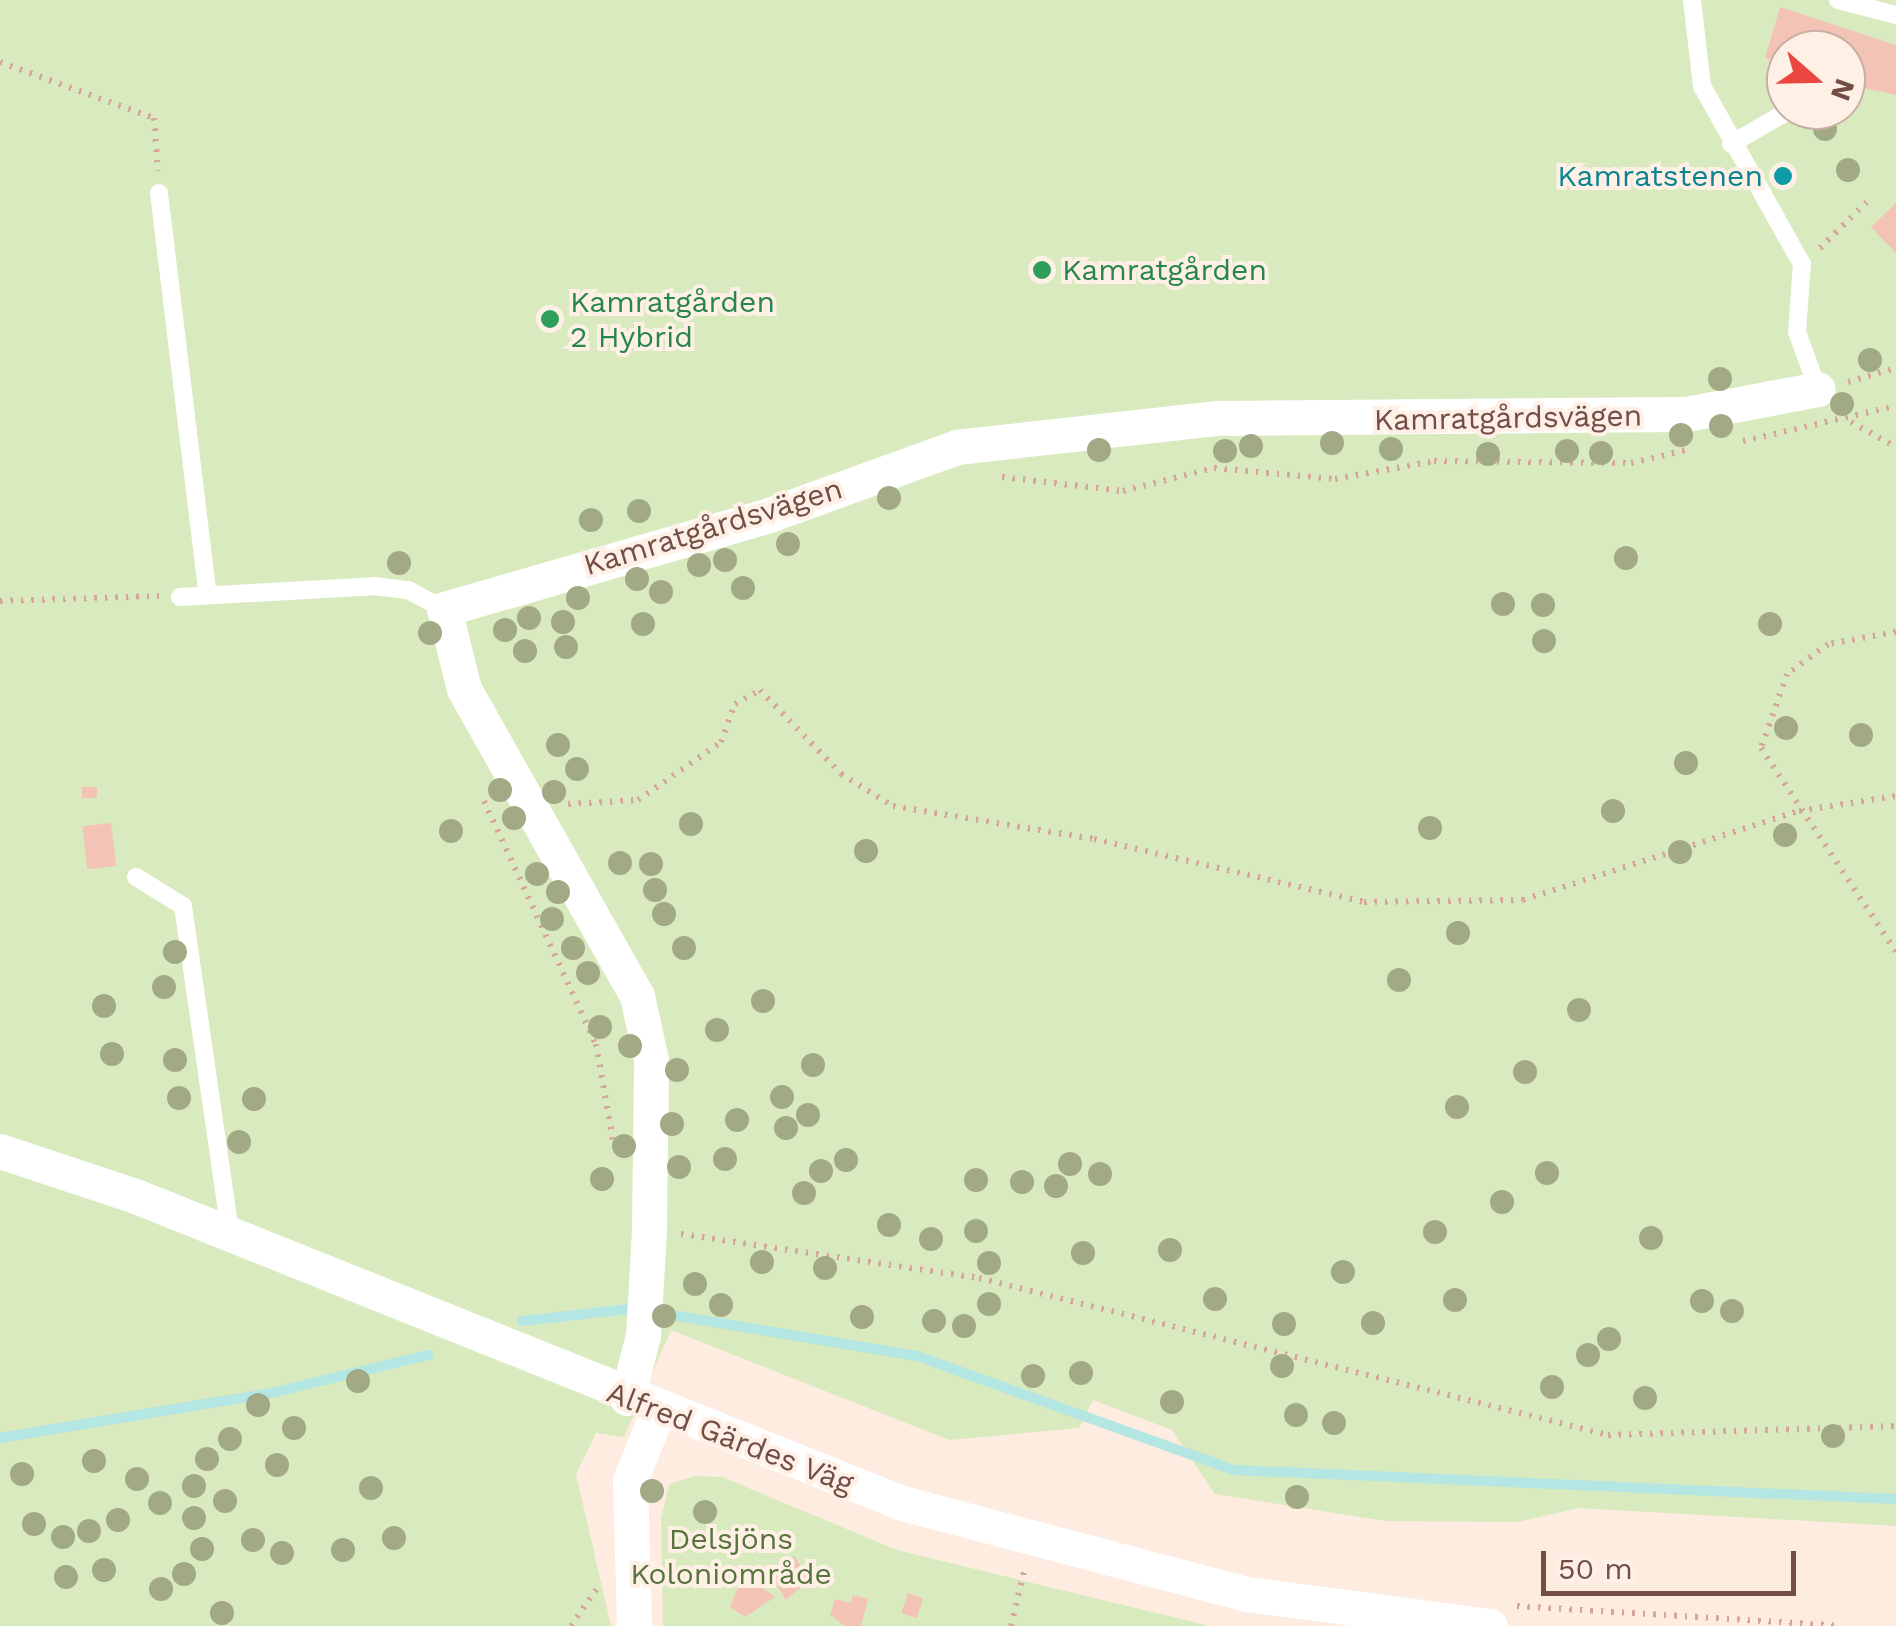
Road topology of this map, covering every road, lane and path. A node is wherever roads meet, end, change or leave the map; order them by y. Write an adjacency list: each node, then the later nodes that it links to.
1 (1692, 0): 6 (lane)
2 (1838, 0): 3 (lane)
3 (1896, 16)
4 (0, 62): 7 (path)
5 (1766, 124): 6 (lane)
6 (1732, 144): 9 (lane)
7 (160, 193): 18 (lane)
8 (1869, 200): 9 (path)
9 (1802, 264): 11 (lane)
10 (1896, 368): 11 (path)
11 (1818, 390): 13 (path); 21 (street, Kamratgårdsvägen)
12 (1896, 406): 13 (path)
13 (1850, 421): 14 (path); 16 (path)
14 (1730, 442)
15 (1694, 448): 17 (path)
16 (1896, 448)
17 (982, 475)
18 (208, 595): 19 (lane); 21 (lane)
19 (180, 597): 20 (path)
20 (0, 600)
21 (444, 609): 25 (street)
22 (1896, 632): 26 (path)
23 (475, 784): 30 (path)
24 (1896, 796): 26 (path)
25 (532, 805): 26 (path); 31 (street)
26 (1799, 811): 28 (path)
27 (136, 877): 32 (lane)
28 (1896, 952)
29 (0, 1151): 32 (street, Alfred Gärdes Väg)
30 (619, 1161)
31 (650, 1230): 33 (street); 34 (path)
32 (230, 1234): 33 (street, Alfred Gärdes Väg)
33 (643, 1405): 35 (street, Alfred Gärdes Väg); 37 (street)
34 (1896, 1426)
35 (1028, 1541): 36 (street, Alfred Gärdes Väg); 38 (path)
36 (1495, 1615): 39 (path)
37 (634, 1626)
38 (1011, 1626)
39 (1841, 1626)

